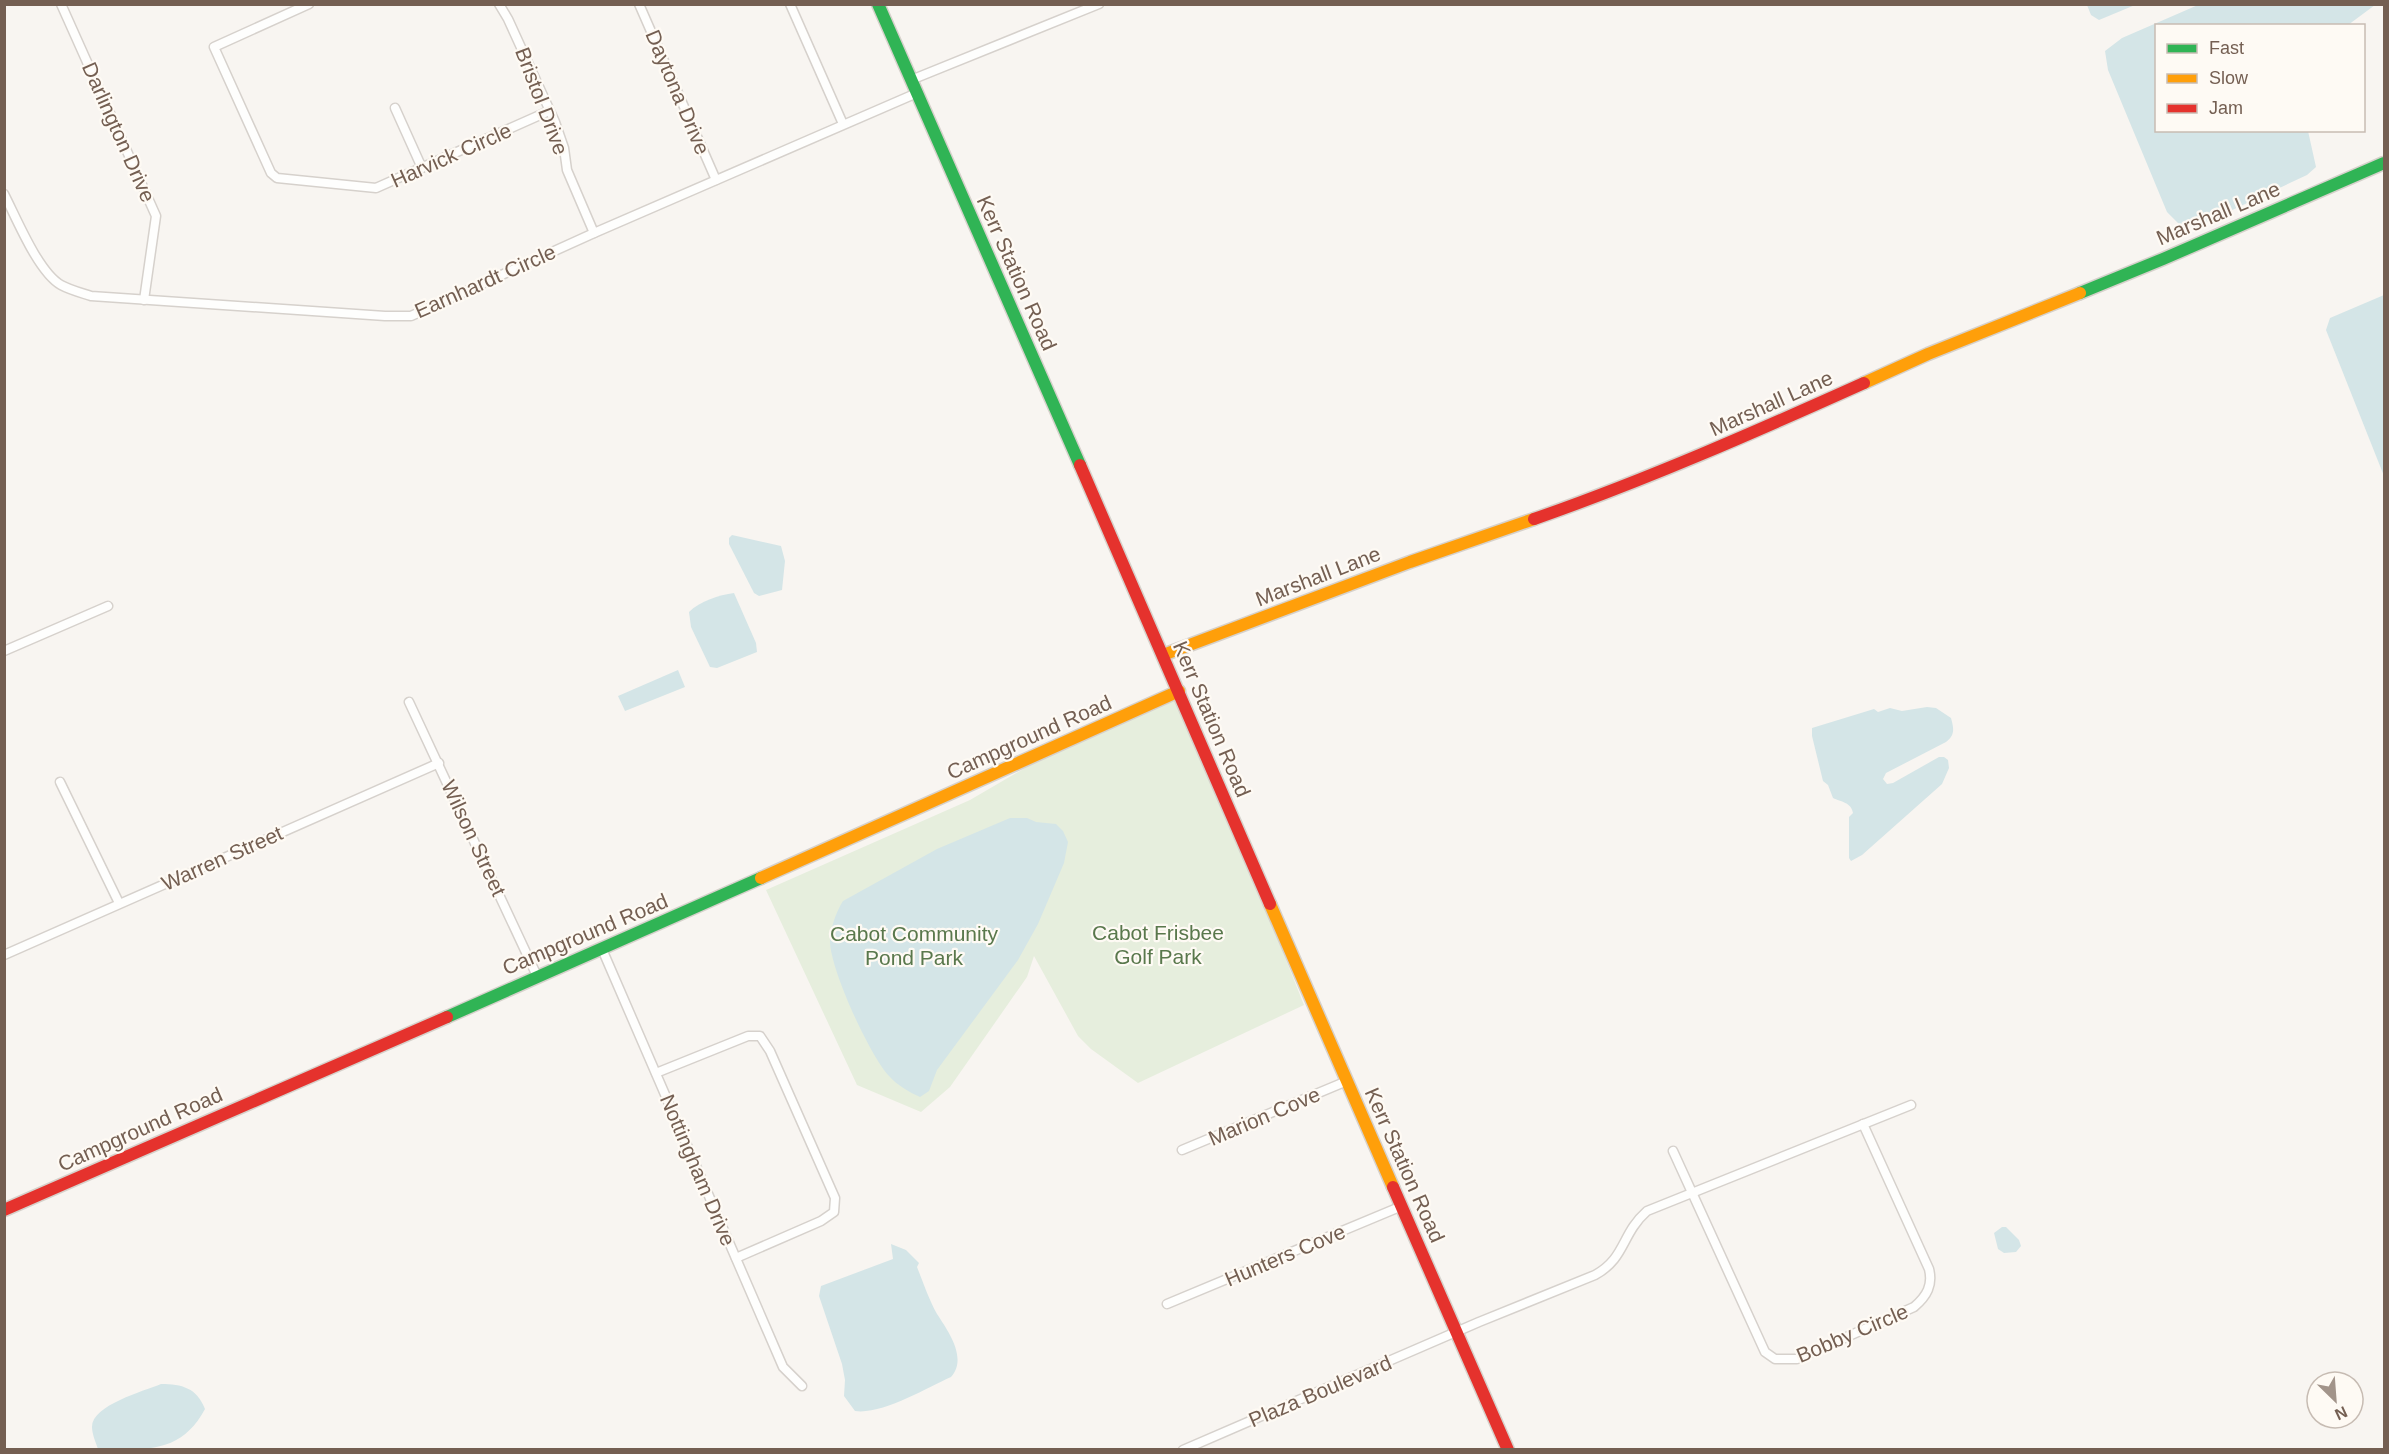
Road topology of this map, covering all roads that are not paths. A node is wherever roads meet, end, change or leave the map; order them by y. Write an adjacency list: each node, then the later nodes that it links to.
1 (61, 4): 18 (street, Darlington Drive)
2 (309, 4): 14 (street, Harvick Circle)
3 (499, 4): 11 (street, Bristol Drive)
4 (639, 4): 15 (street, Daytona Drive)
5 (790, 4): 12 (street)
6 (878, 4): 8 (street, Kerr Station Road)
7 (1099, 4): 8 (street)
8 (911, 80): 9 (street, Kerr Station Road)
9 (917, 93): 12 (street, Earnhardt Circle); 21 (street, Kerr Station Road)
10 (395, 108): 14 (street)
11 (549, 111): 14 (street, Harvick Circle); 17 (street, Bristol Drive)
12 (843, 124): 15 (street, Earnhardt Circle)
13 (2385, 163): 21 (street, Marshall Lane)
14 (422, 168)
15 (716, 180): 17 (street, Earnhardt Circle)
16 (4, 194): 18 (street, Earnhardt Circle)
17 (594, 233): 18 (street, Earnhardt Circle)
18 (144, 300)
19 (108, 606): 20 (street)
20 (4, 651)
21 (1163, 655): 22 (street, Kerr Station Road)
22 (1179, 691): 27 (street, Campground Road); 31 (street, Kerr Station Road)
23 (409, 702): 24 (street, Wilson Street)
24 (439, 763): 26 (street, Warren Street); 29 (street, Wilson Street)
25 (60, 782): 26 (street)
26 (119, 903): 28 (street, Warren Street)
27 (602, 949): 29 (street, Campground Road); 30 (street, Nottingham Drive)
28 (4, 955)
29 (537, 976): 38 (street, Campground Road)
30 (656, 1073): 39 (street, Nottingham Drive); 39 (street)
31 (1347, 1082): 34 (street, Marion Cove); 37 (street, Kerr Station Road)
32 (1911, 1105): 33 (street, Plaza Boulevard)
33 (1863, 1124): 36 (street, Plaza Boulevard); 36 (street, Bobby Circle)
34 (1182, 1150)
35 (1673, 1151): 36 (street, Bobby Circle)
36 (1692, 1193): 41 (street, Plaza Boulevard)
37 (1402, 1206): 40 (street, Hunters Cove); 41 (street, Kerr Station Road)
38 (4, 1210)
39 (736, 1258): 42 (street, Nottingham Drive)
40 (1167, 1304)
41 (1456, 1332): 43 (street, Plaza Boulevard); 44 (street, Kerr Station Road)
42 (802, 1386)
43 (1183, 1449)
44 (1508, 1449)

